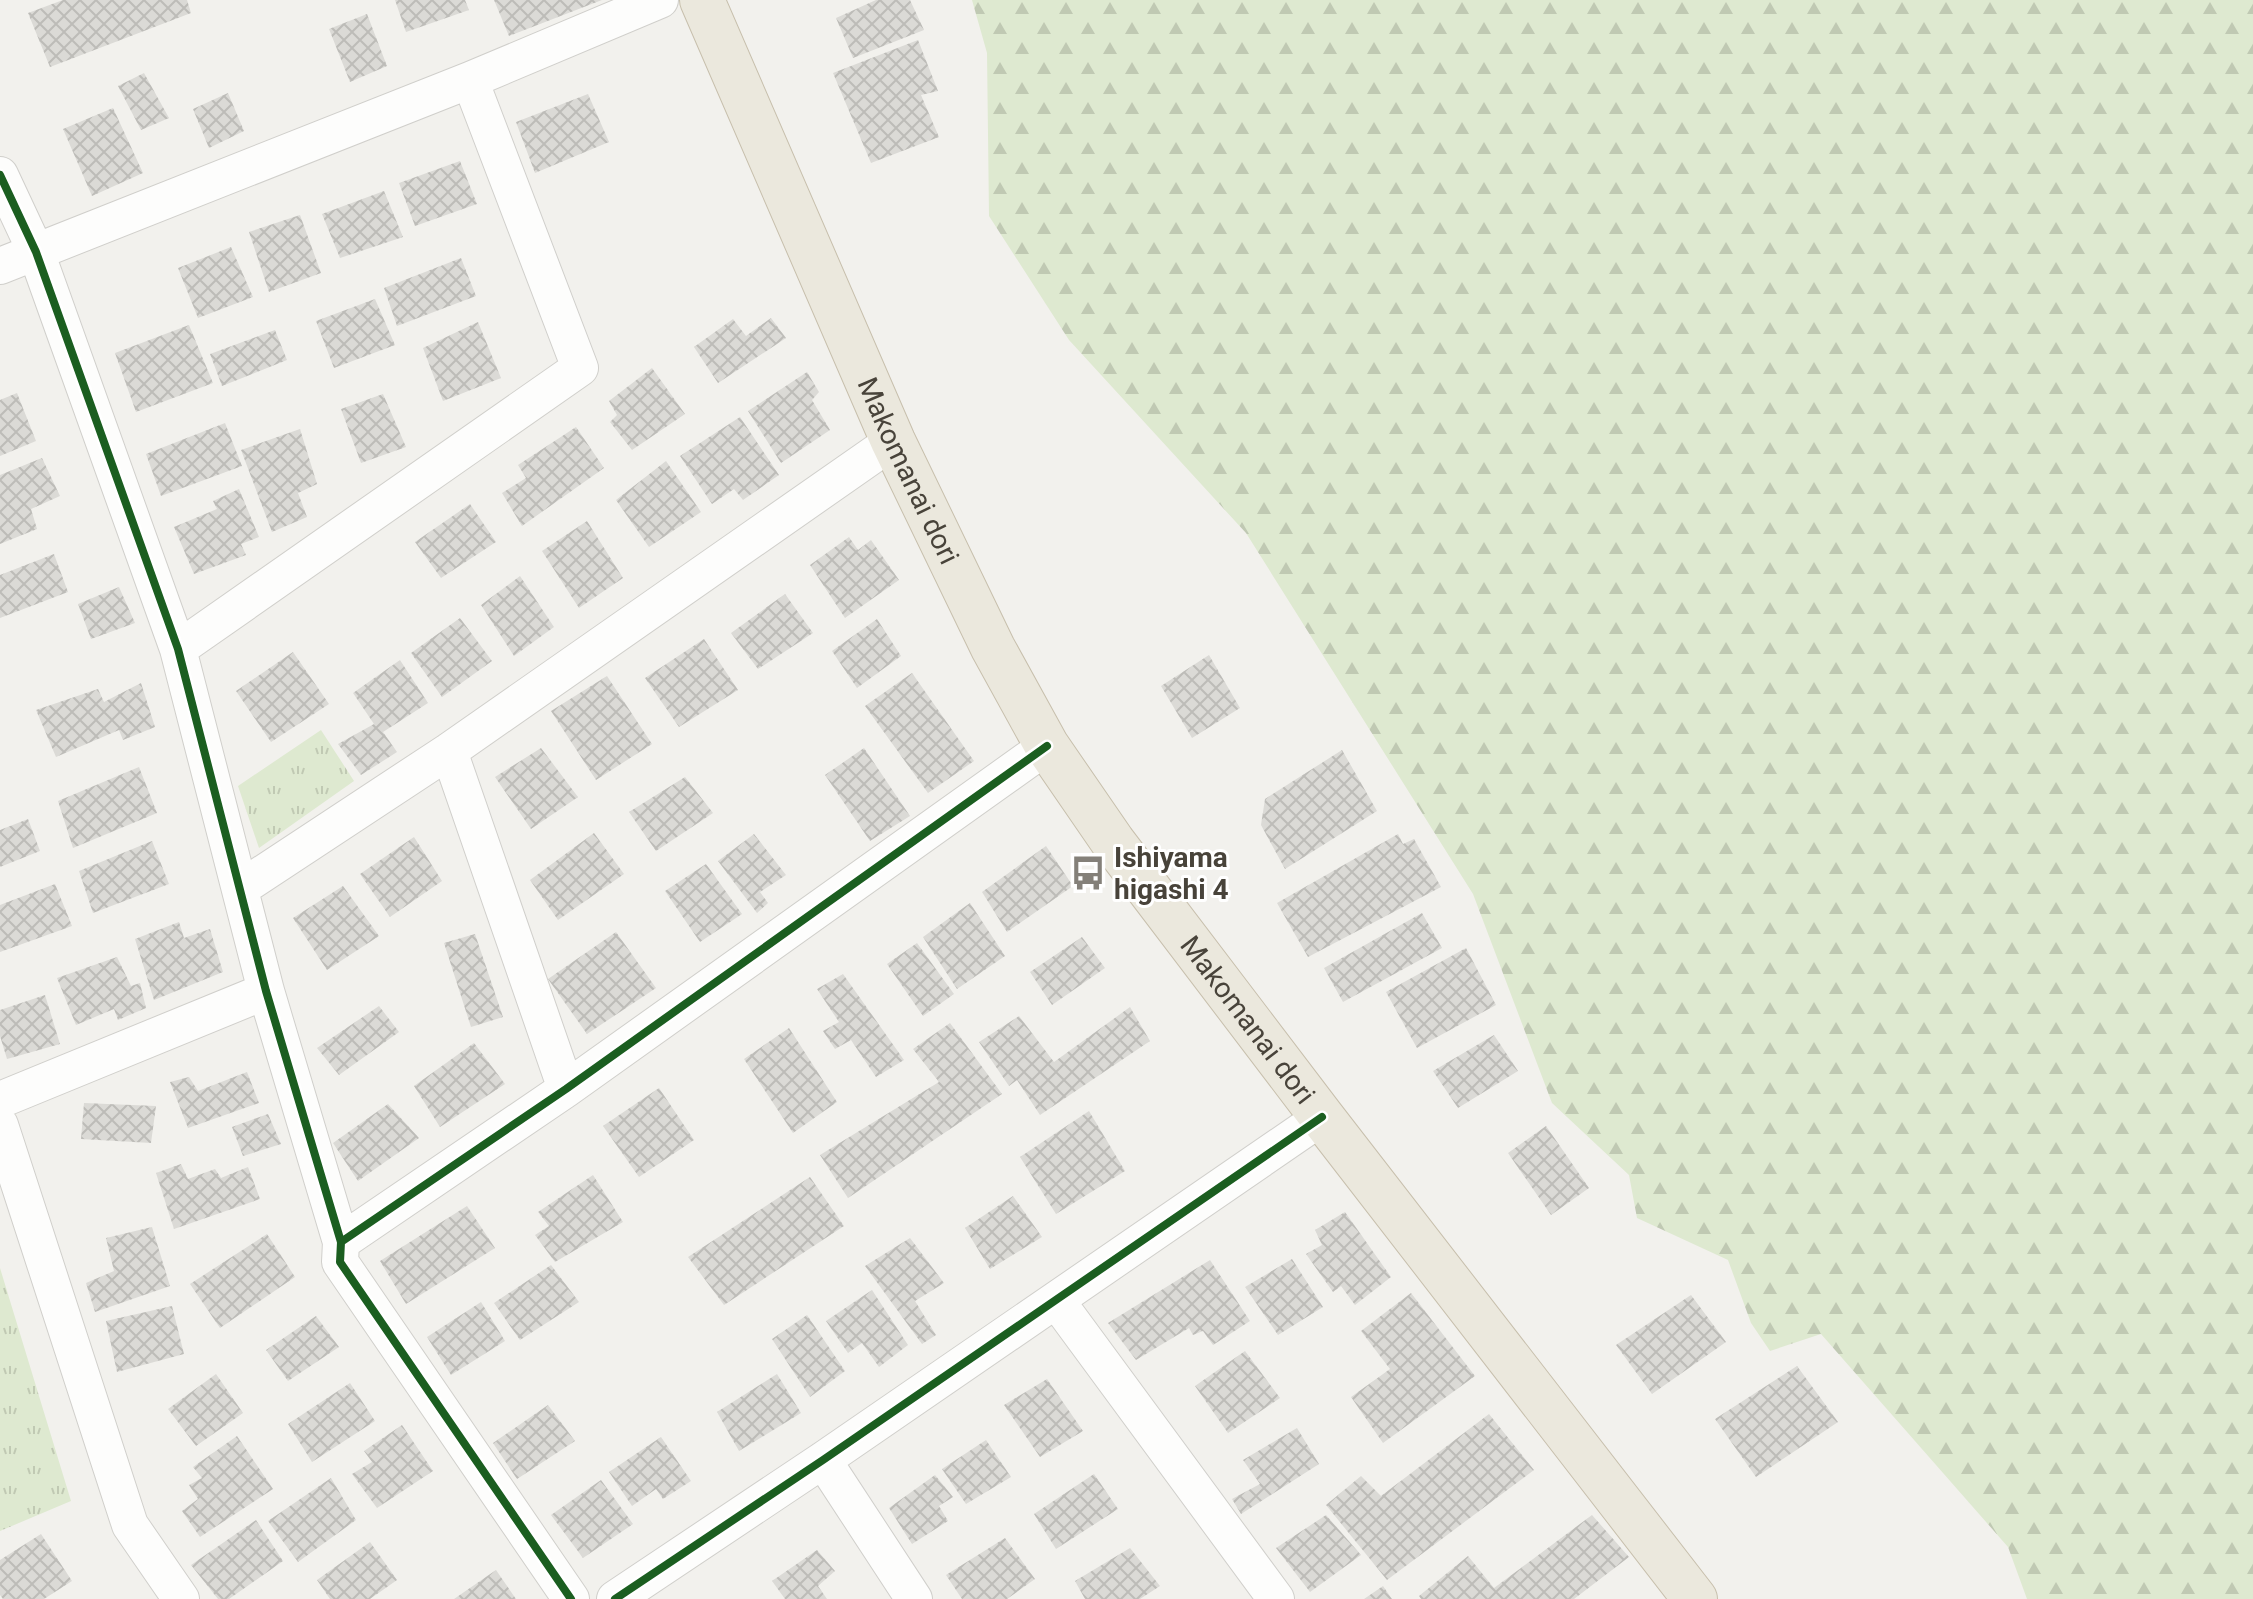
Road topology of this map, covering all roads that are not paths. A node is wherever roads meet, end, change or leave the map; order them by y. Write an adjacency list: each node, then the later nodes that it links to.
1 (660, 0): 3 (street)
2 (702, 0): 7 (highway, Makomanai dori)
3 (470, 80): 5 (street); 8 (street)
4 (0, 175): 5 (street)
5 (36, 252): 6 (street); 8 (street)
6 (0, 266)
7 (893, 441): 9 (highway, Makomanai dori); 10 (street)
8 (178, 649): 11 (street)
9 (1047, 746): 13 (street); 15 (highway, Makomanai dori)
10 (449, 751): 11 (street); 13 (street)
11 (241, 888): 12 (street)
12 (266, 991): 14 (street); 17 (street)
13 (566, 1089): 17 (street)
14 (0, 1100)
15 (1322, 1117): 18 (street); 25 (highway, Makomanai dori)
16 (0, 1125): 20 (street)
17 (341, 1242): 21 (street)
18 (1056, 1300): 19 (street); 24 (street)
19 (823, 1460): 22 (street); 23 (street)
20 (181, 1599)
21 (571, 1599)
22 (615, 1599)
23 (914, 1599)
24 (1276, 1599)
25 (1695, 1599)

